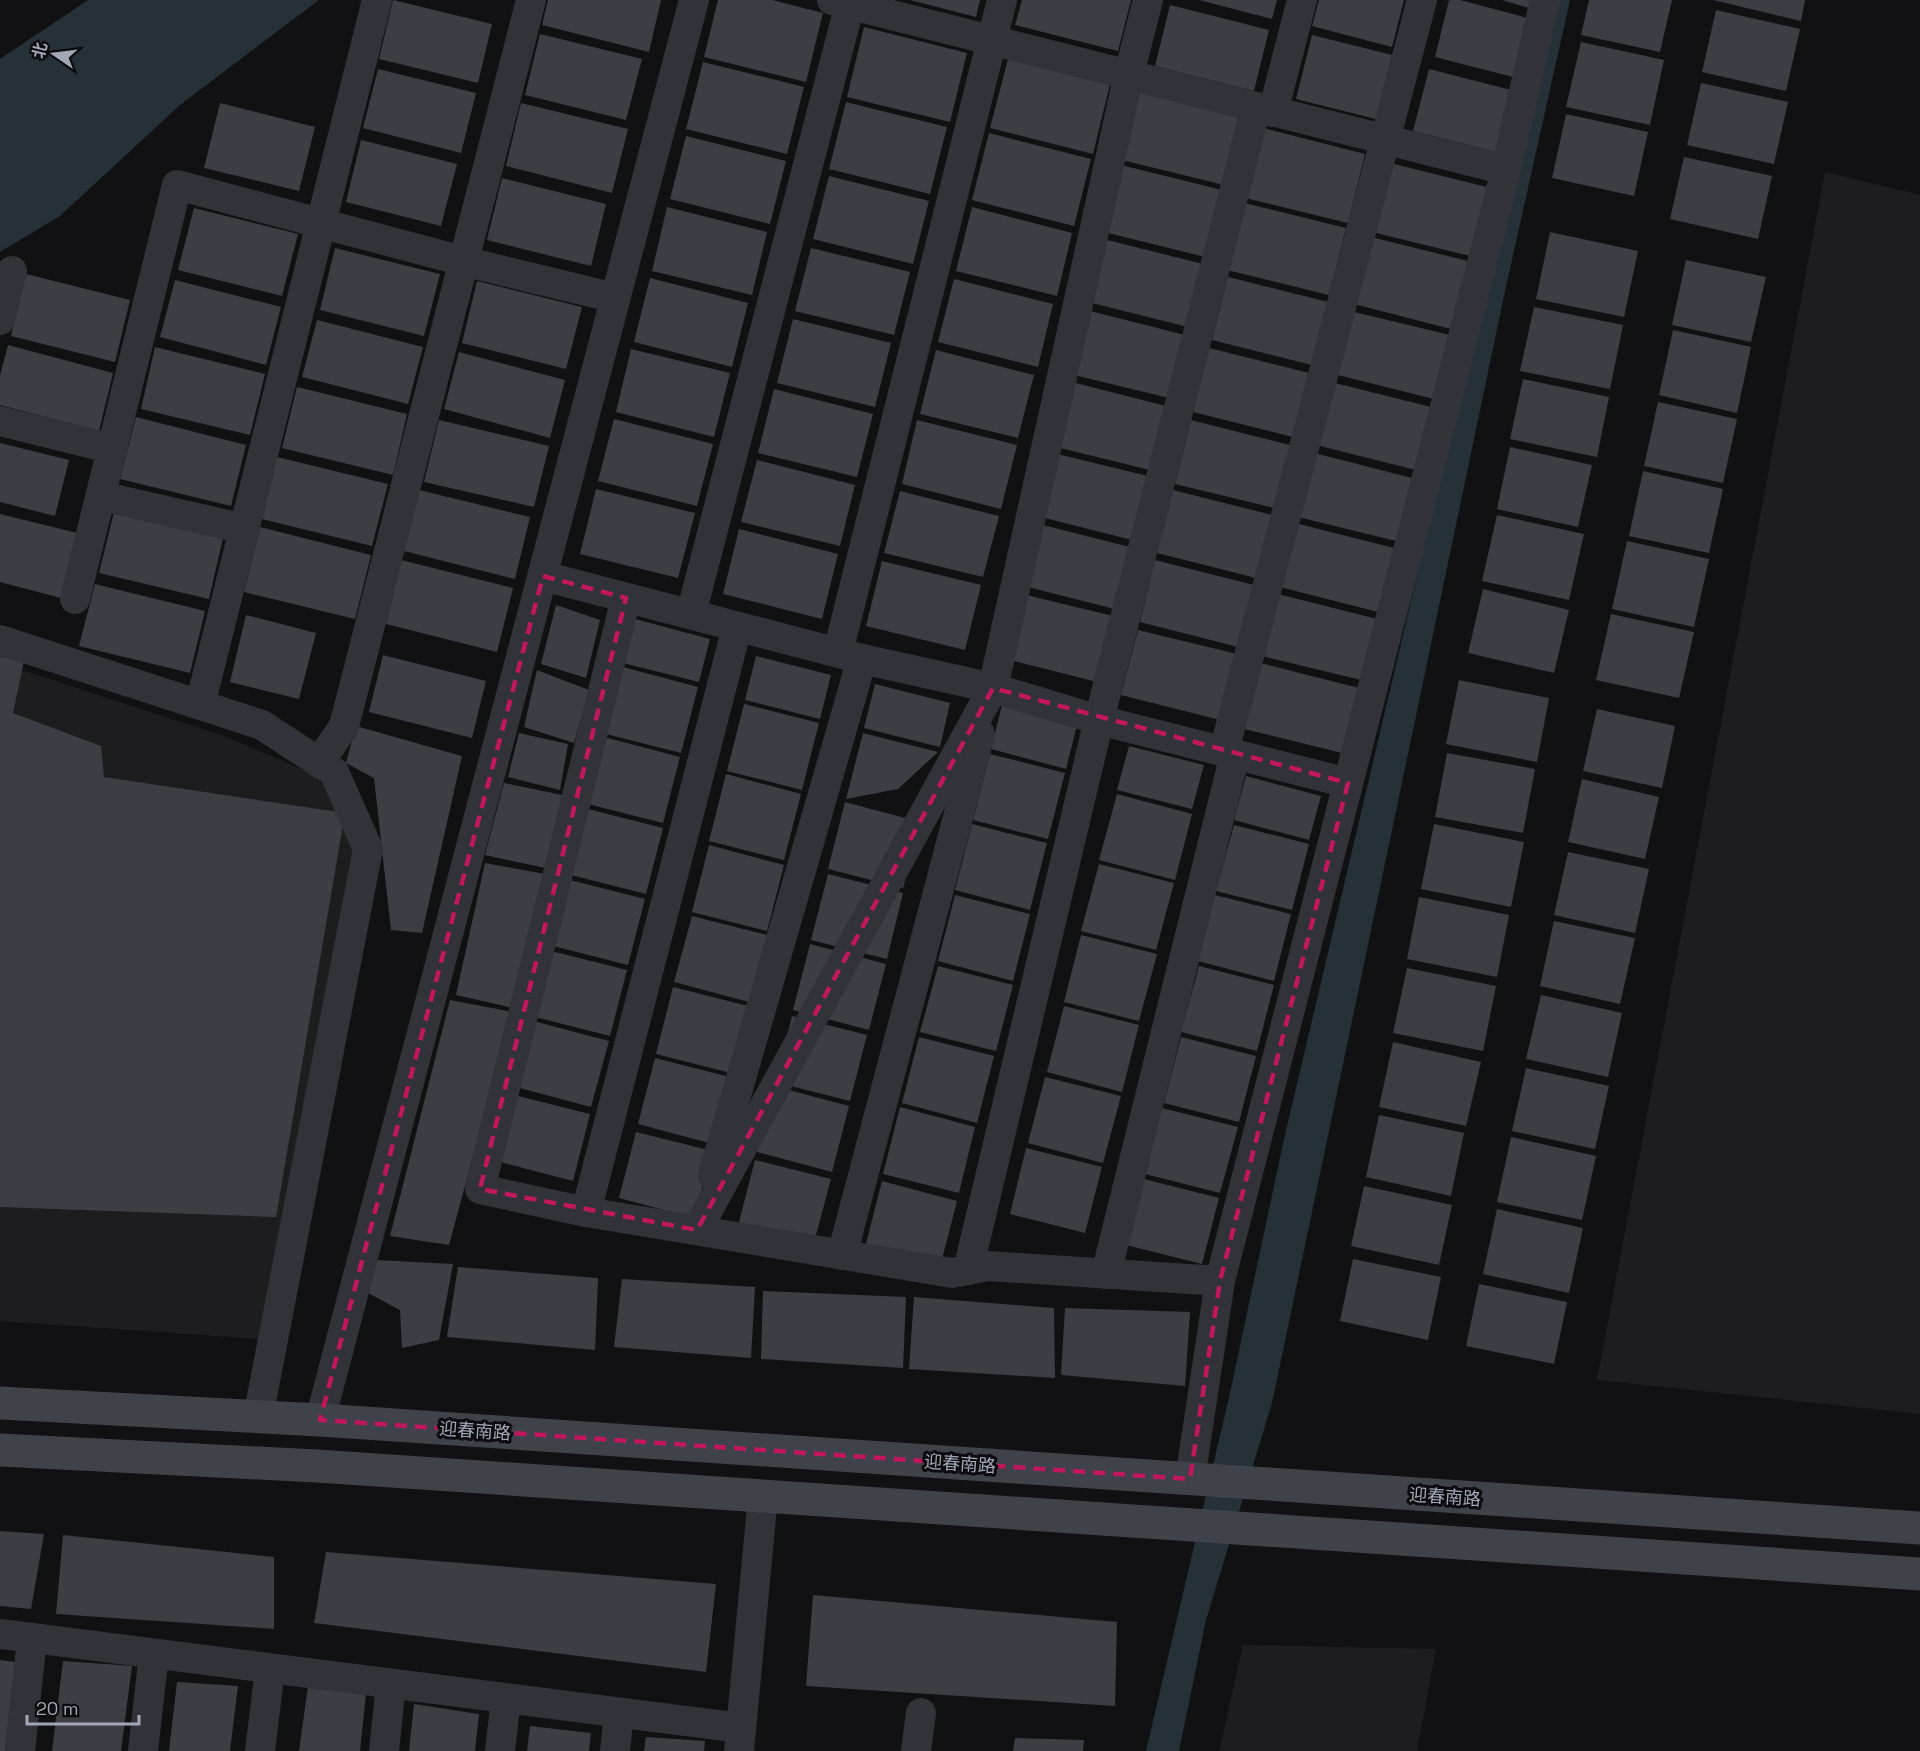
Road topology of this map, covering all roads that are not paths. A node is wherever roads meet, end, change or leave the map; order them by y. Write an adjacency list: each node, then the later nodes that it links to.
1 (377, 0): 15 (street)
2 (531, 0): 16 (street)
3 (694, 0): 18 (street)
4 (1002, 0): 10 (street)
5 (1149, 0): 11 (street)
6 (1302, 0): 12 (street)
7 (1422, 0): 13 (street)
8 (1545, 0): 14 (street)
9 (844, 2): 10 (street); 27 (street)
10 (992, 39): 11 (street); 30 (street)
11 (1129, 74): 12 (street); 31 (street)
12 (1265, 110): 13 (street); 33 (street)
13 (1385, 140): 14 (street); 34 (street)
14 (1506, 170): 36 (street)
15 (321, 223): 16 (street); 21 (street); 23 (street)
16 (463, 261): 18 (street); 35 (street)
17 (12, 271): 19 (street)
18 (615, 298): 24 (street)
19 (0, 320)
20 (0, 421): 21 (street)
21 (112, 449): 22 (street)
22 (101, 496): 23 (street); 26 (street)
23 (245, 529): 32 (street)
24 (543, 576): 25 (street); 45 (street)
25 (626, 598): 27 (street); 37 (street)
26 (75, 599)
27 (691, 614): 28 (street)
28 (737, 627): 30 (street); 37 (street)
29 (0, 640): 32 (street)
30 (850, 656): 31 (street); 38 (street)
31 (993, 688): 33 (street); 38 (street); 39 (street)
32 (200, 705): 35 (street)
33 (1099, 720): 34 (street); 40 (street)
34 (1229, 753): 36 (street); 41 (street)
35 (319, 762): 44 (street)
36 (1348, 783): 42 (street)
37 (586, 1212): 38 (street)
38 (697, 1230): 39 (street)
39 (842, 1254): 40 (street)
40 (968, 1270): 41 (street)
41 (1106, 1274): 42 (street)
42 (1220, 1281): 47 (street)
43 (0, 1403): 44 (main road, 迎春南路)
44 (258, 1417): 45 (main road, 迎春南路)
45 (320, 1420): 47 (main road, 迎春南路)
46 (0, 1450): 48 (main road)
47 (1190, 1479): 49 (main road, 迎春南路)
48 (763, 1496): 50 (main road); 59 (street)
49 (1920, 1528)
50 (1920, 1574)
51 (0, 1635): 52 (street)
52 (32, 1639): 53 (street); 60 (street)
53 (154, 1654): 54 (street); 61 (street)
54 (270, 1669): 55 (street); 62 (street)
55 (391, 1684): 56 (street); 63 (street)
56 (506, 1699): 57 (street); 64 (street)
57 (620, 1713): 59 (street); 65 (street)
58 (921, 1713): 66 (street)
59 (740, 1740)
60 (20, 1751)
61 (143, 1751)
62 (260, 1751)
63 (384, 1751)
64 (500, 1751)
65 (615, 1751)
66 (916, 1751)

